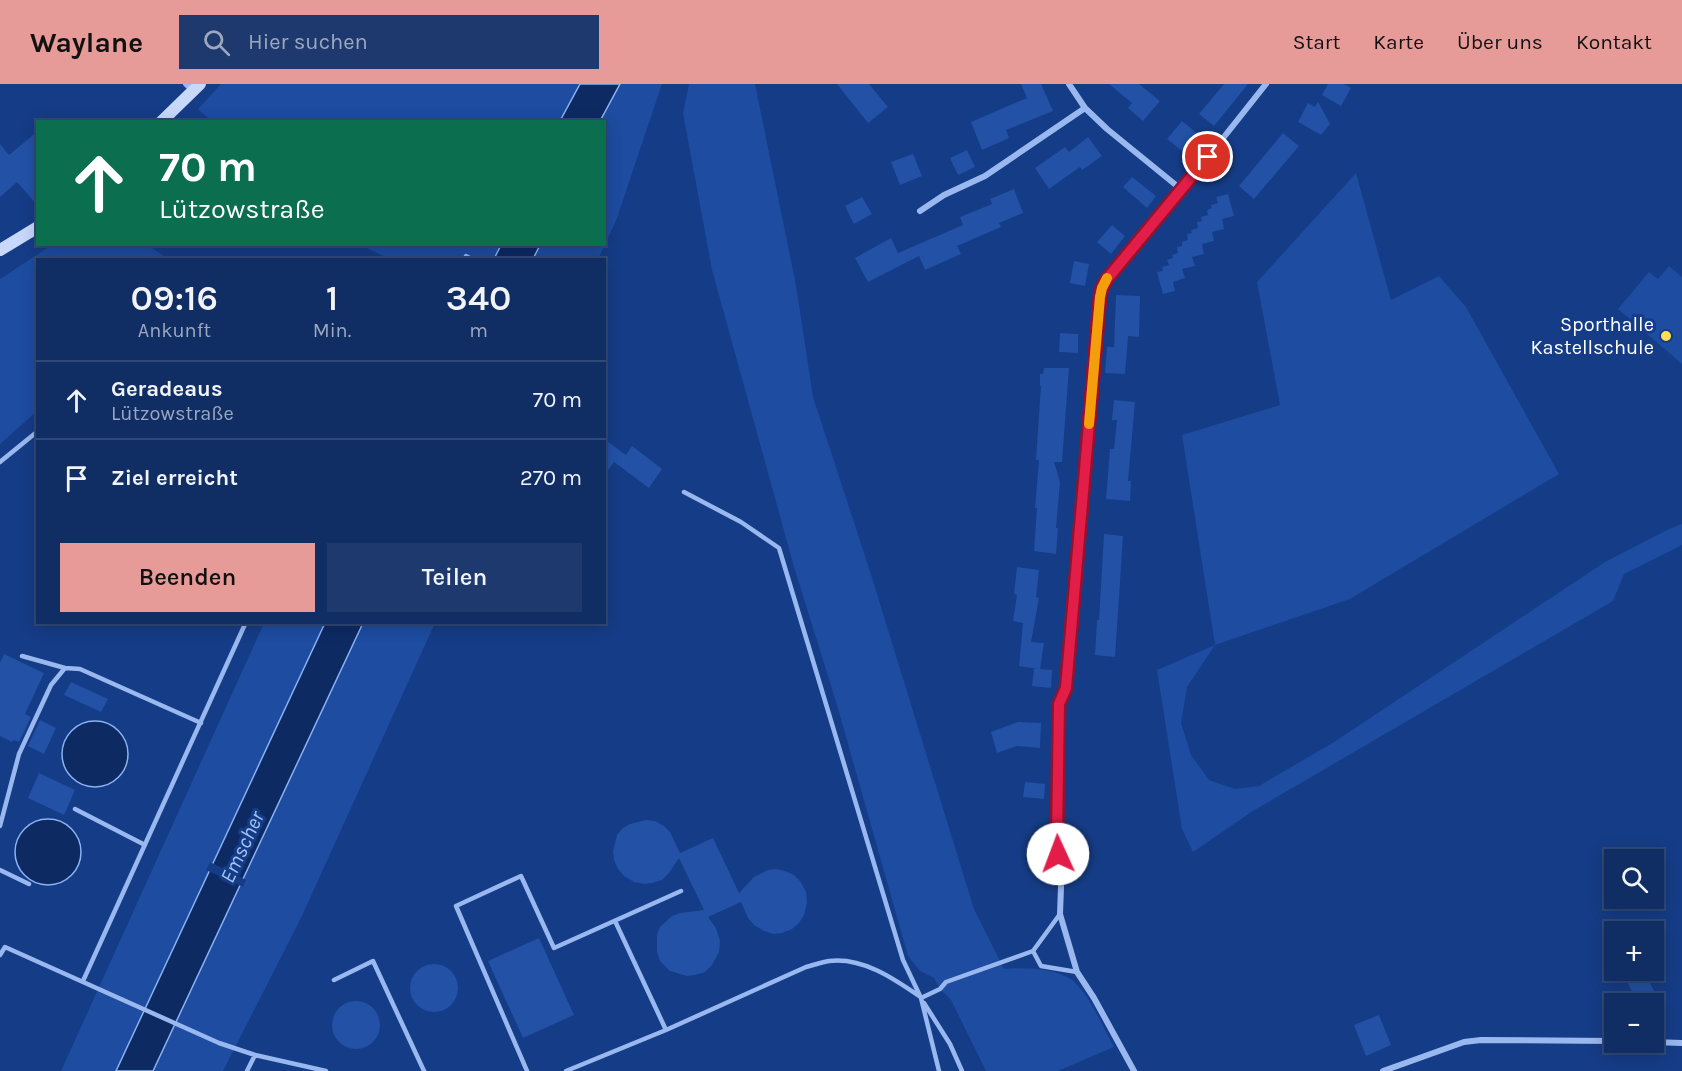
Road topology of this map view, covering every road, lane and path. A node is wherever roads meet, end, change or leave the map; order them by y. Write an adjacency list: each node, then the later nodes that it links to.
1 (1069, 84): 4 (street)
2 (1266, 84): 6 (street)
3 (193, 86): 5 (street)
4 (1085, 108): 6 (street); 7 (street)
5 (163, 120)
6 (1182, 190): 23 (street)
7 (920, 211)
8 (36, 228): 9 (street)
9 (0, 250)
10 (36, 433): 11 (lane)
11 (0, 462)
12 (684, 492): 31 (lane)
13 (245, 624): 16 (lane)
14 (22, 656): 15 (lane)
15 (65, 668): 16 (lane); 18 (lane)
16 (201, 723): 19 (lane)
17 (75, 809): 19 (lane)
18 (0, 826)
19 (145, 846): 30 (lane)
20 (0, 870): 21 (lane)
21 (29, 884)
22 (681, 891): 24 (lane)
23 (1060, 914): 26 (lane); 28 (street)
24 (615, 921): 32 (lane); 41 (lane)
25 (2, 945): 27 (lane); 30 (lane)
26 (1033, 951): 28 (lane); 31 (lane)
27 (0, 955)
28 (1077, 972): 45 (street)
29 (334, 980): 40 (lane)
30 (83, 981): 36 (lane)
31 (921, 998): 32 (lane); 43 (lane); 44 (lane)
32 (666, 1030): 37 (lane)
33 (1604, 1041): 46 (street)
34 (1664, 1042): 35 (street)
35 (1682, 1043)
36 (255, 1055): 38 (lane); 39 (lane)
37 (580, 1069): 42 (lane)
38 (247, 1071)
39 (326, 1071)
40 (424, 1071)
41 (527, 1071)
42 (566, 1071)
43 (939, 1071)
44 (962, 1071)
45 (1134, 1071)
46 (1383, 1071)

